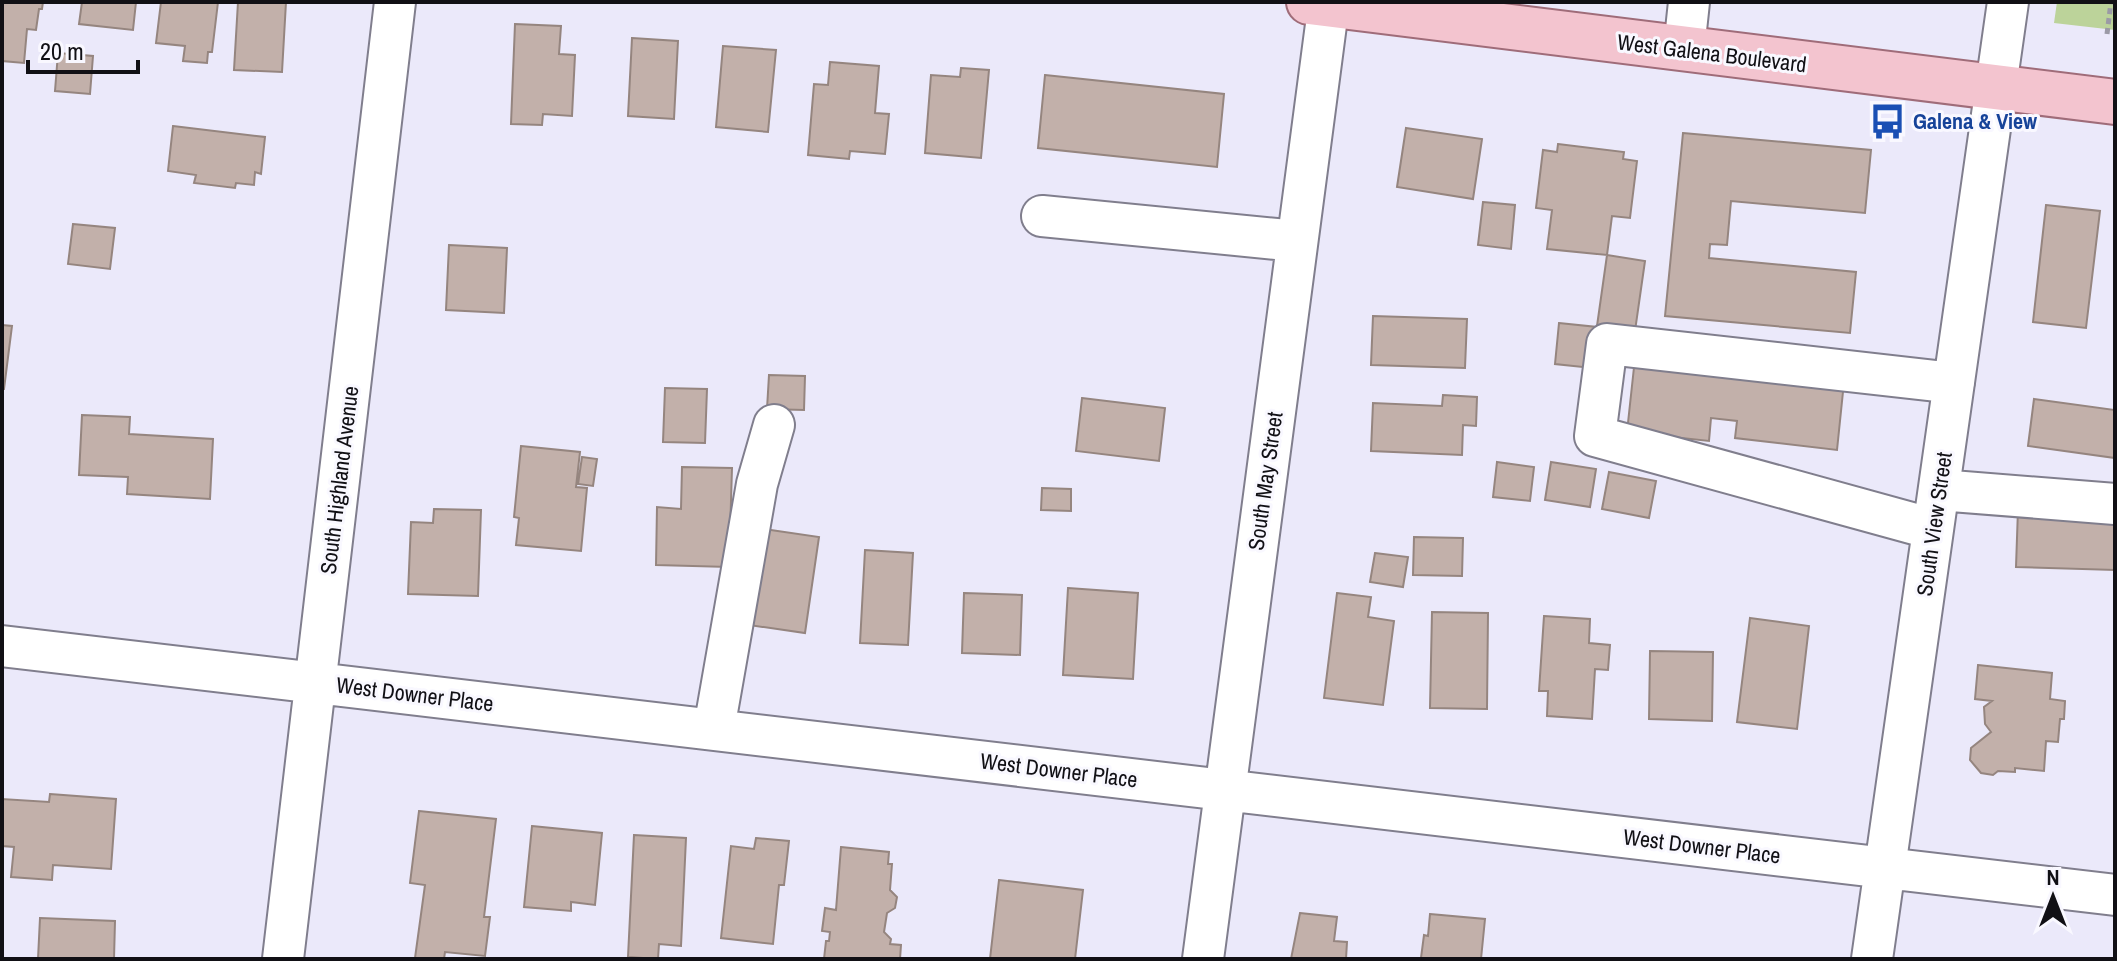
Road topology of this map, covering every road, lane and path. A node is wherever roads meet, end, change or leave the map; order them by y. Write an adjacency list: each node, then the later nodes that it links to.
1 (395, 2): 18 (street, South Highland Avenue)
2 (1689, 2): 7 (street)
3 (2008, 2): 8 (street, South View Street)
4 (2111, 2): 6 (path)
5 (1322, 3): 7 (main road, West Galena Boulevard); 11 (street, South May Street)
6 (2107, 34)
7 (1684, 49): 8 (main road, West Galena Boulevard)
8 (1998, 89): 9 (main road, West Galena Boulevard); 12 (street, South View Street)
9 (2115, 102)
10 (1042, 216): 11 (street)
11 (1297, 241): 20 (street, South May Street)
12 (1954, 383): 14 (street, South View Street); 16 (street)
13 (774, 425): 19 (street)
14 (1939, 490): 15 (street); 16 (street, South View Street)
15 (2115, 504)
16 (1933, 529): 21 (street, South View Street)
17 (2, 646): 18 (street, West Downer Place)
18 (316, 682): 19 (street, West Downer Place); 23 (street, South Highland Avenue)
19 (714, 729): 20 (street, West Downer Place)
20 (1224, 790): 21 (street, West Downer Place); 24 (street, South May Street)
21 (1883, 868): 22 (street, West Downer Place); 25 (street, South View Street)
22 (2115, 895)
23 (283, 959)
24 (1203, 959)
25 (1872, 959)

